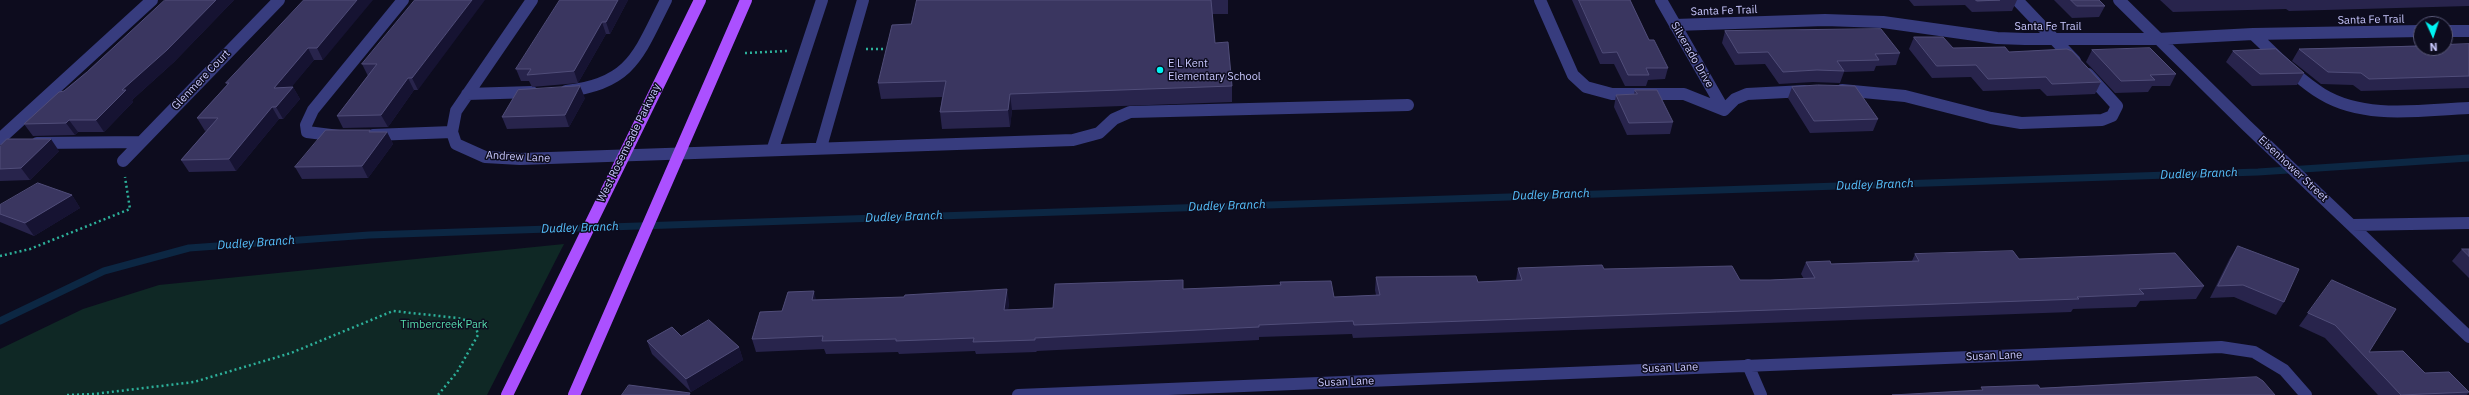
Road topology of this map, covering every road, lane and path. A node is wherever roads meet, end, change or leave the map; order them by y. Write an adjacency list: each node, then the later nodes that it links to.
1 (152, 0): 30 (street)
2 (278, 0): 31 (street, Glenmere Court)
3 (403, 0): 29 (street)
4 (532, 0): 23 (street)
5 (666, 0): 23 (street)
6 (700, 0): 36 (main road, West Rosemeade Parkway)
7 (746, 0): 35 (main road)
8 (822, 0): 34 (street)
9 (863, 0): 33 (street)
10 (1540, 0): 26 (street)
11 (1661, 0): 14 (street, Silverado Drive)
12 (2017, 0): 19 (street)
13 (2119, 0): 20 (street, Eisenhower Street)
14 (1675, 25): 19 (street, Santa Fe Trail); 26 (street, Silverado Drive)
15 (2413, 31): 18 (street, Santa Fe Trail)
16 (2453, 31): 17 (street)
17 (2469, 31)
18 (2253, 34): 20 (street, Santa Fe Trail); 25 (street)
19 (2054, 39): 20 (street, Santa Fe Trail); 22 (street)
20 (2158, 39): 39 (street, Eisenhower Street)
21 (1813, 91): 26 (street)
22 (1828, 91)
23 (467, 94): 27 (street)
24 (1408, 106): 33 (street, Andrew Lane)
25 (2469, 108)
26 (1724, 110)
27 (452, 132): 28 (street); 36 (street, Andrew Lane)
28 (365, 135)
29 (350, 136)
30 (0, 139)
31 (141, 142): 32 (street); 37 (street, Glenmere Court)
32 (0, 144)
33 (821, 147): 34 (street, Andrew Lane)
34 (774, 148): 35 (street, Andrew Lane)
35 (679, 152): 36 (street, Andrew Lane); 46 (main road)
36 (624, 156): 45 (main road, West Rosemeade Parkway)
37 (123, 161): 40 (path)
38 (2469, 223): 39 (street)
39 (2352, 225): 41 (street, Eisenhower Street)
40 (0, 256)
41 (2469, 337)
42 (1748, 365): 47 (street, Susan Lane); 48 (street); 49 (street, Susan Lane)
43 (67, 395): 44 (path)
44 (438, 395)
45 (507, 395)
46 (574, 395)
47 (1018, 395)
48 (1761, 395)
49 (2306, 395)

